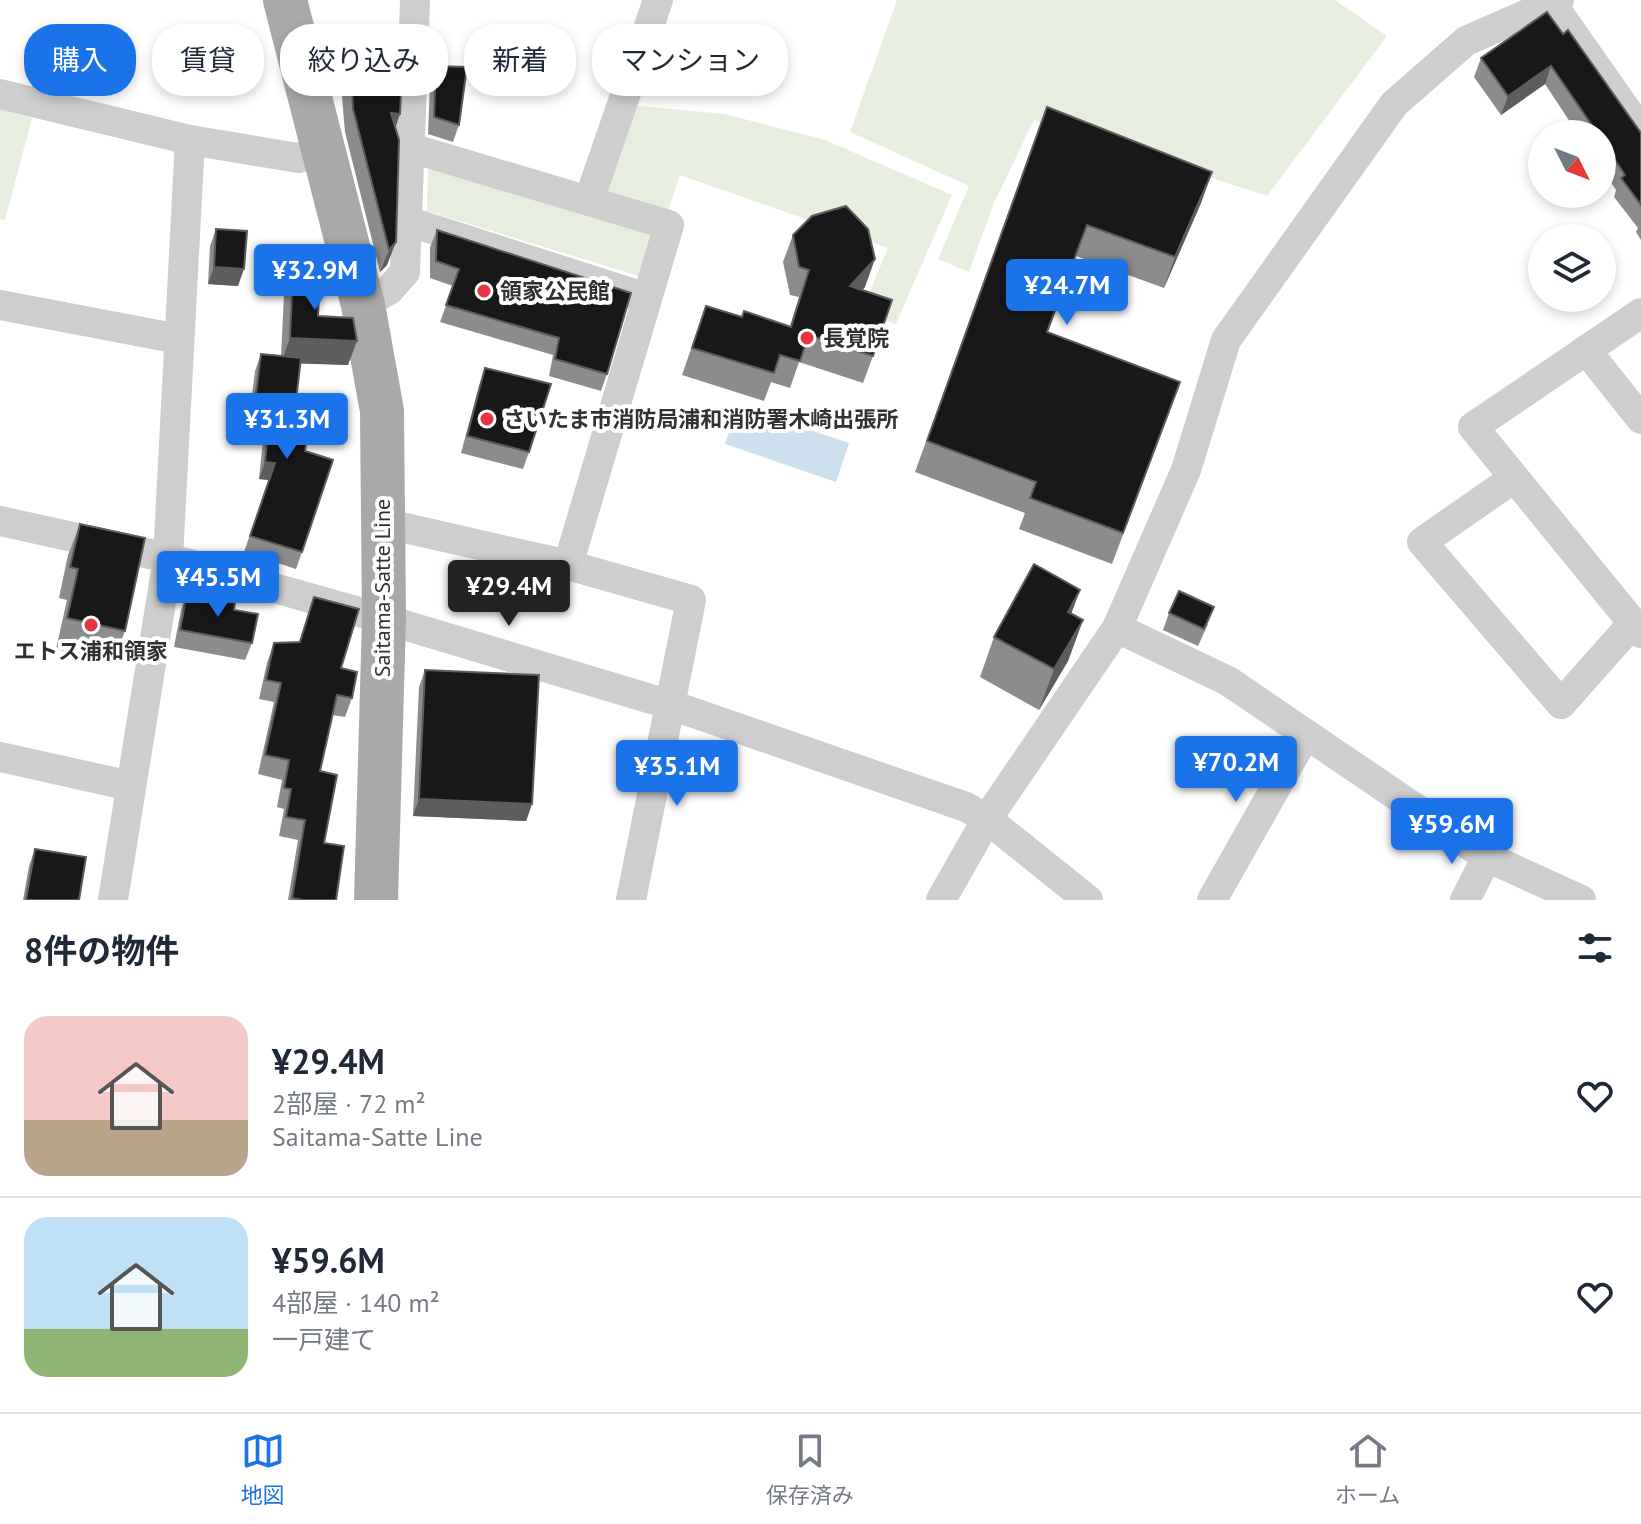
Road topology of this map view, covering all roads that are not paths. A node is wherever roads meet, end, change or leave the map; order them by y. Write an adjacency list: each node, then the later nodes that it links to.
1 (285, 0): 9 (main road, Saitama-Satte Line)
2 (415, 0): 8 (street)
3 (658, 0): 10 (street)
4 (1555, 2): 6 (street); 25 (street)
5 (0, 94): 7 (street)
6 (1641, 131)
7 (190, 140): 9 (street); 16 (street)
8 (411, 148): 10 (street); 11 (street)
9 (322, 151): 14 (main road, Saitama-Satte Line)
10 (589, 200): 12 (street)
11 (407, 221): 12 (street); 14 (street)
12 (647, 298): 23 (street)
13 (0, 305): 16 (street)
14 (363, 305): 21 (main road, Saitama-Satte Line)
15 (1641, 313): 17 (street)
16 (179, 339): 22 (street)
17 (1586, 350): 18 (street); 19 (street)
18 (1641, 419)
19 (1514, 478): 26 (street); 26 (street)
20 (0, 521): 22 (street)
21 (383, 523): 23 (street); 24 (main road, Saitama-Satte Line)
22 (168, 558): 24 (street); 30 (street)
23 (568, 565): 27 (street)
24 (384, 619): 27 (street); 34 (main road, Saitama-Satte Line)
25 (1117, 628): 28 (street); 31 (street)
26 (1637, 628)
27 (671, 705): 31 (street); 35 (street)
28 (1306, 734): 32 (street); 38 (street)
29 (0, 757): 30 (street)
30 (131, 786): 33 (street)
31 (987, 819): 36 (street); 37 (street)
32 (1487, 857): 39 (street); 40 (street)
33 (113, 900)
34 (376, 900)
35 (631, 900)
36 (941, 900)
37 (1088, 900)
38 (1212, 900)
39 (1465, 900)
40 (1581, 900)

